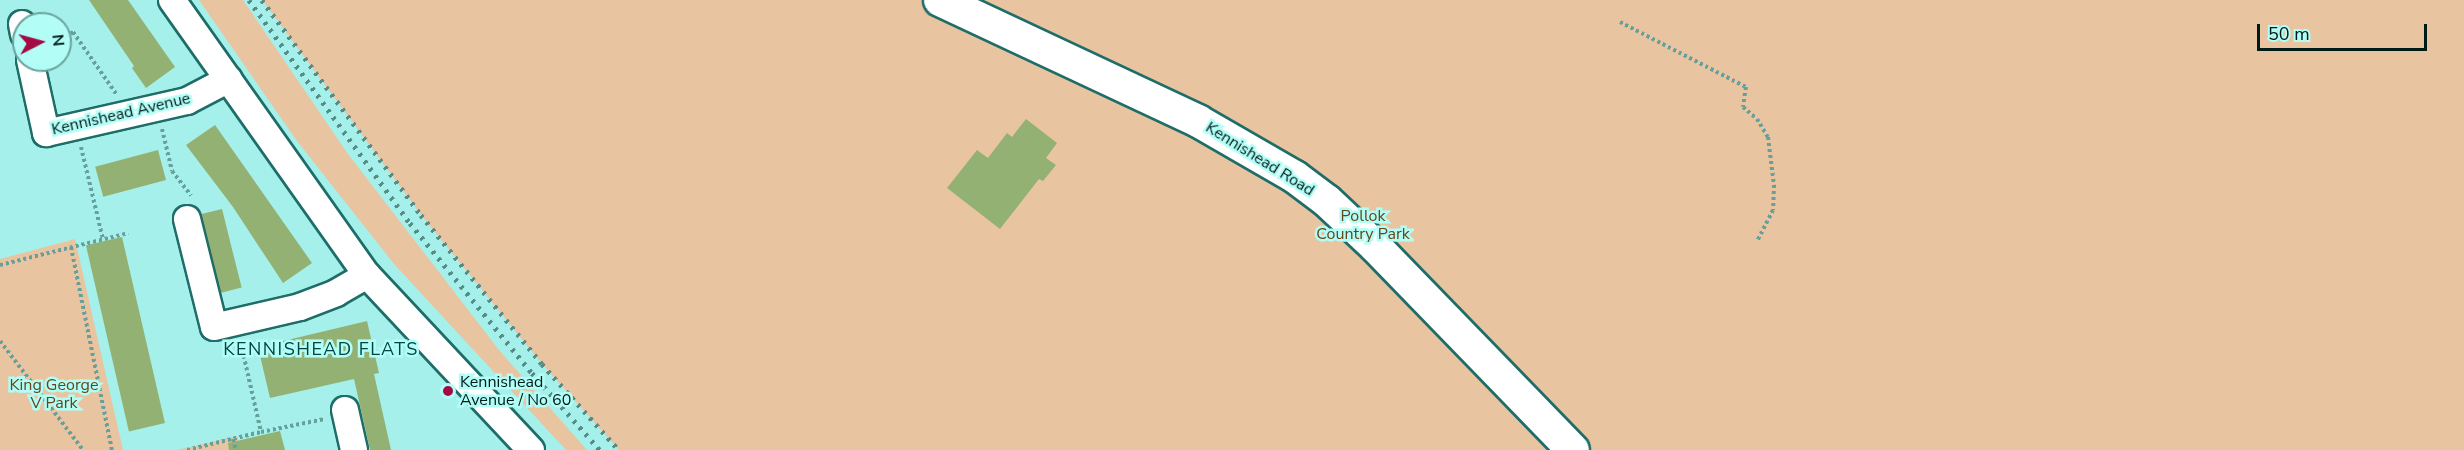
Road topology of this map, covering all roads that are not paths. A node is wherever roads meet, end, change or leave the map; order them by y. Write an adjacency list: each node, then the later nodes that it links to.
1 (172, 0): 4 (street)
2 (940, 0): 10 (street, Kennishead Road)
3 (33, 72): 4 (street, Kennishead Avenue)
4 (230, 79): 6 (street)
5 (187, 219): 6 (street)
6 (367, 275): 9 (street)
7 (346, 412): 8 (street)
8 (354, 450)
9 (531, 450)
10 (1573, 450)

